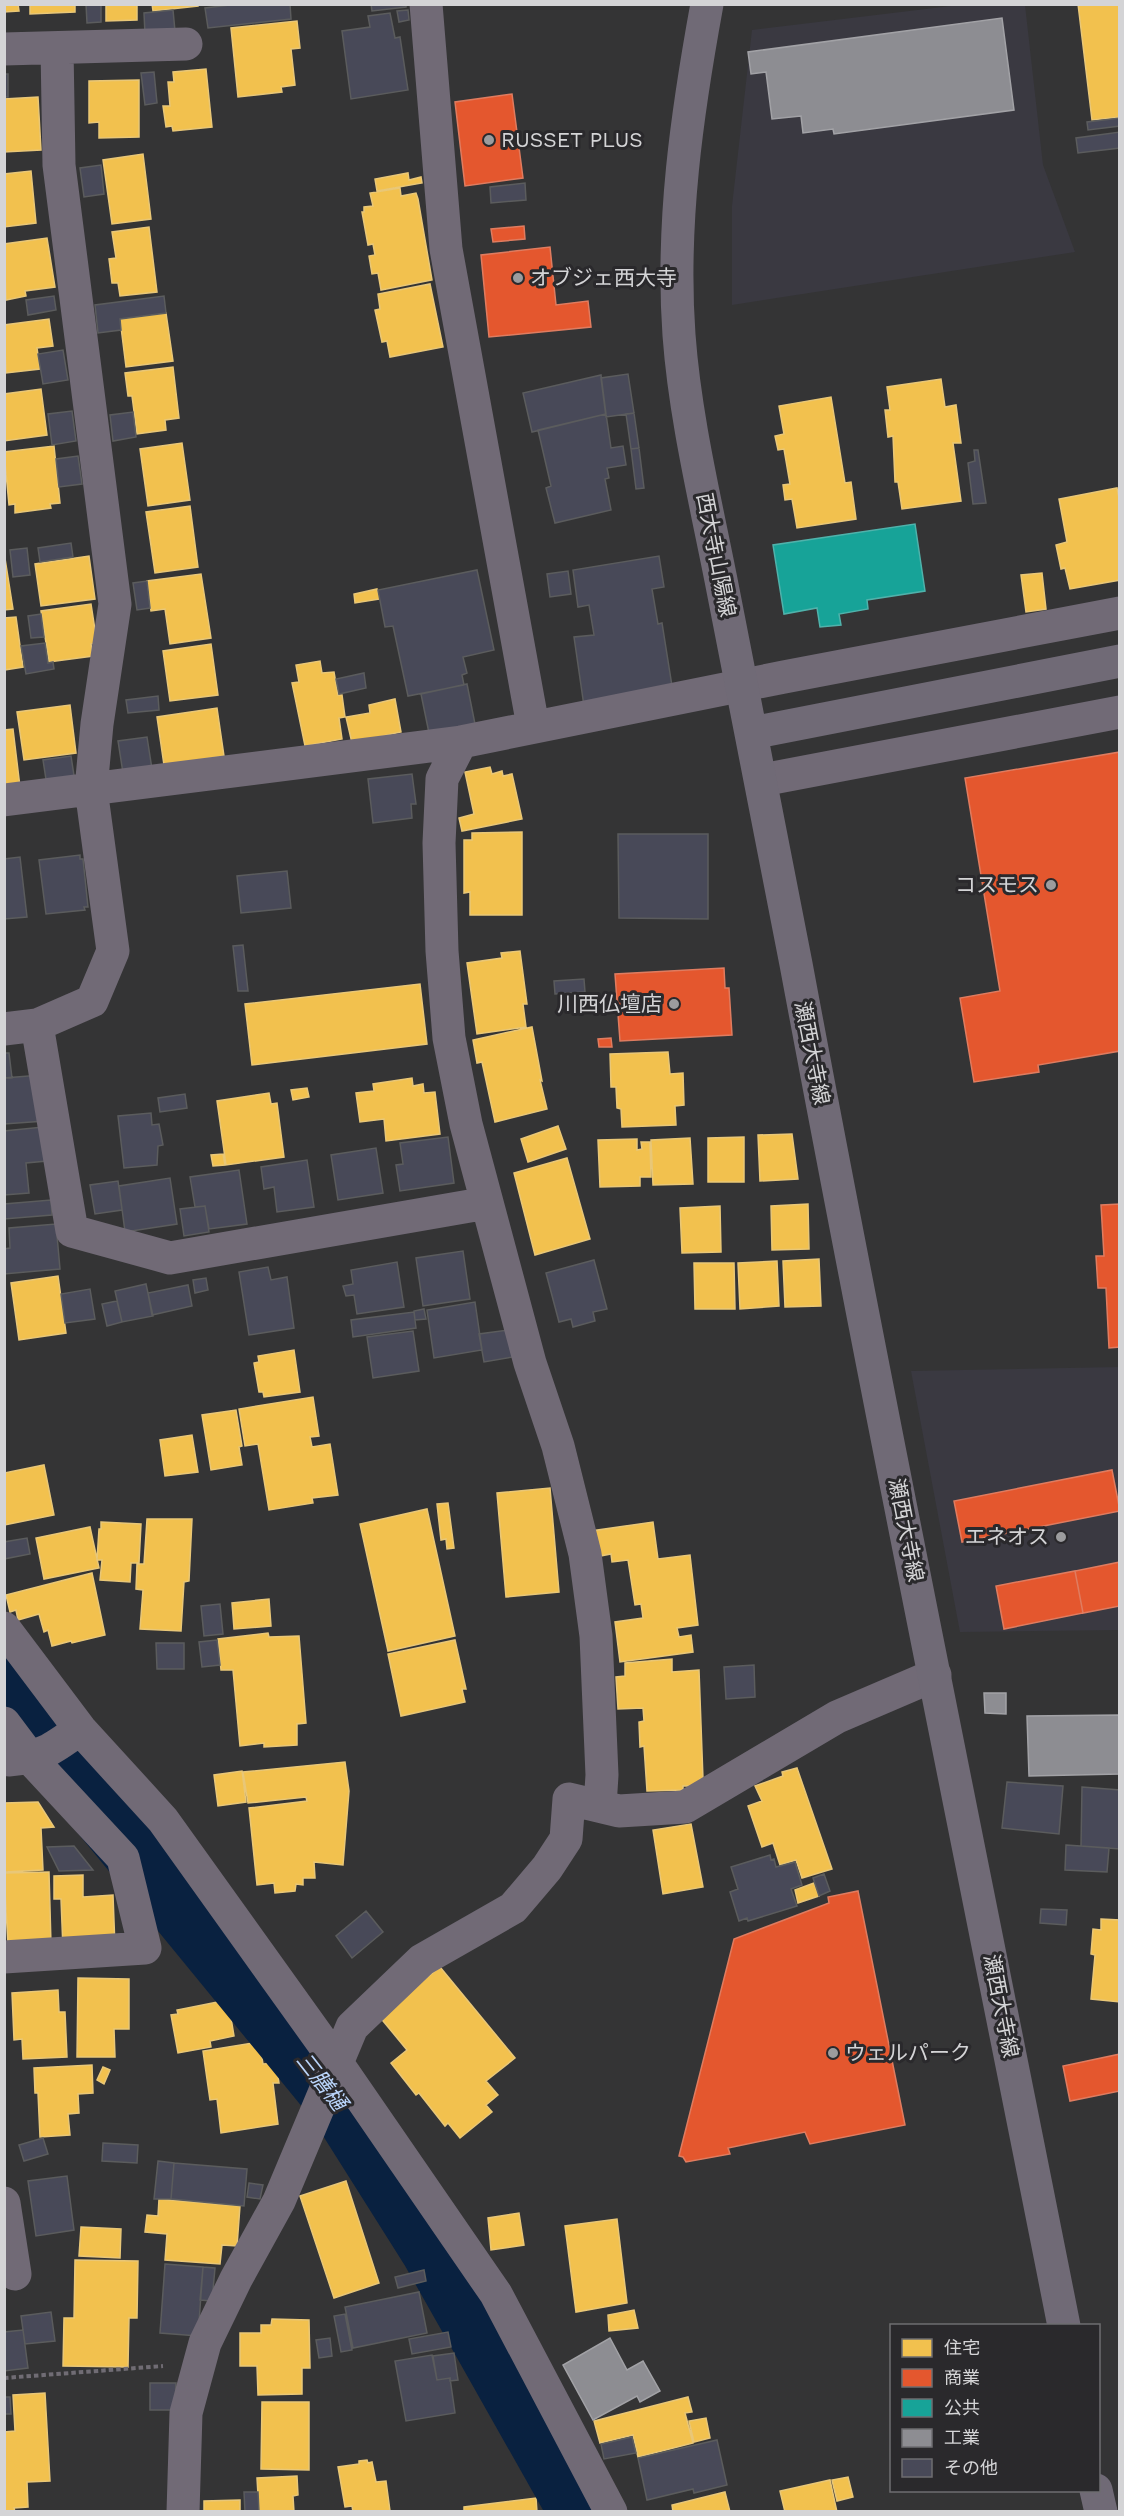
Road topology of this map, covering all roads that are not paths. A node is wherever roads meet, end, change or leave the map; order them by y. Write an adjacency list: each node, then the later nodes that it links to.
1 (426, 4): 10 (street)
2 (707, 4): 8 (main road, 西大寺山陽線)
3 (186, 44): 4 (street)
4 (57, 48): 5 (street); 14 (street)
5 (4, 49)
6 (1119, 613): 8 (street)
7 (1119, 661): 11 (main road)
8 (742, 685): 10 (street); 11 (main road, 西大寺山陽線)
9 (1119, 712): 13 (street)
10 (533, 726): 12 (street)
11 (752, 733): 13 (main road, 瀬西大寺線)
12 (461, 742): 14 (street); 18 (street)
13 (762, 780): 20 (main road, 瀬西大寺線)
14 (91, 789): 15 (street); 16 (street)
15 (4, 800)
16 (37, 1025): 17 (street); 18 (street)
17 (4, 1029)
18 (487, 1203): 23 (street)
19 (4, 1628): 22 (street)
20 (934, 1675): 23 (street); 28 (main road, 瀬西大寺線)
21 (4, 1723): 22 (street)
22 (45, 1748): 24 (street); 25 (street)
23 (600, 1806): 25 (street)
24 (4, 1957)
25 (330, 2077): 30 (street); 31 (street)
26 (4, 2203): 27 (street)
27 (15, 2274)
28 (1064, 2324)
29 (1096, 2492): 32 (main road)
30 (183, 2511)
31 (611, 2511)
32 (1101, 2511)

